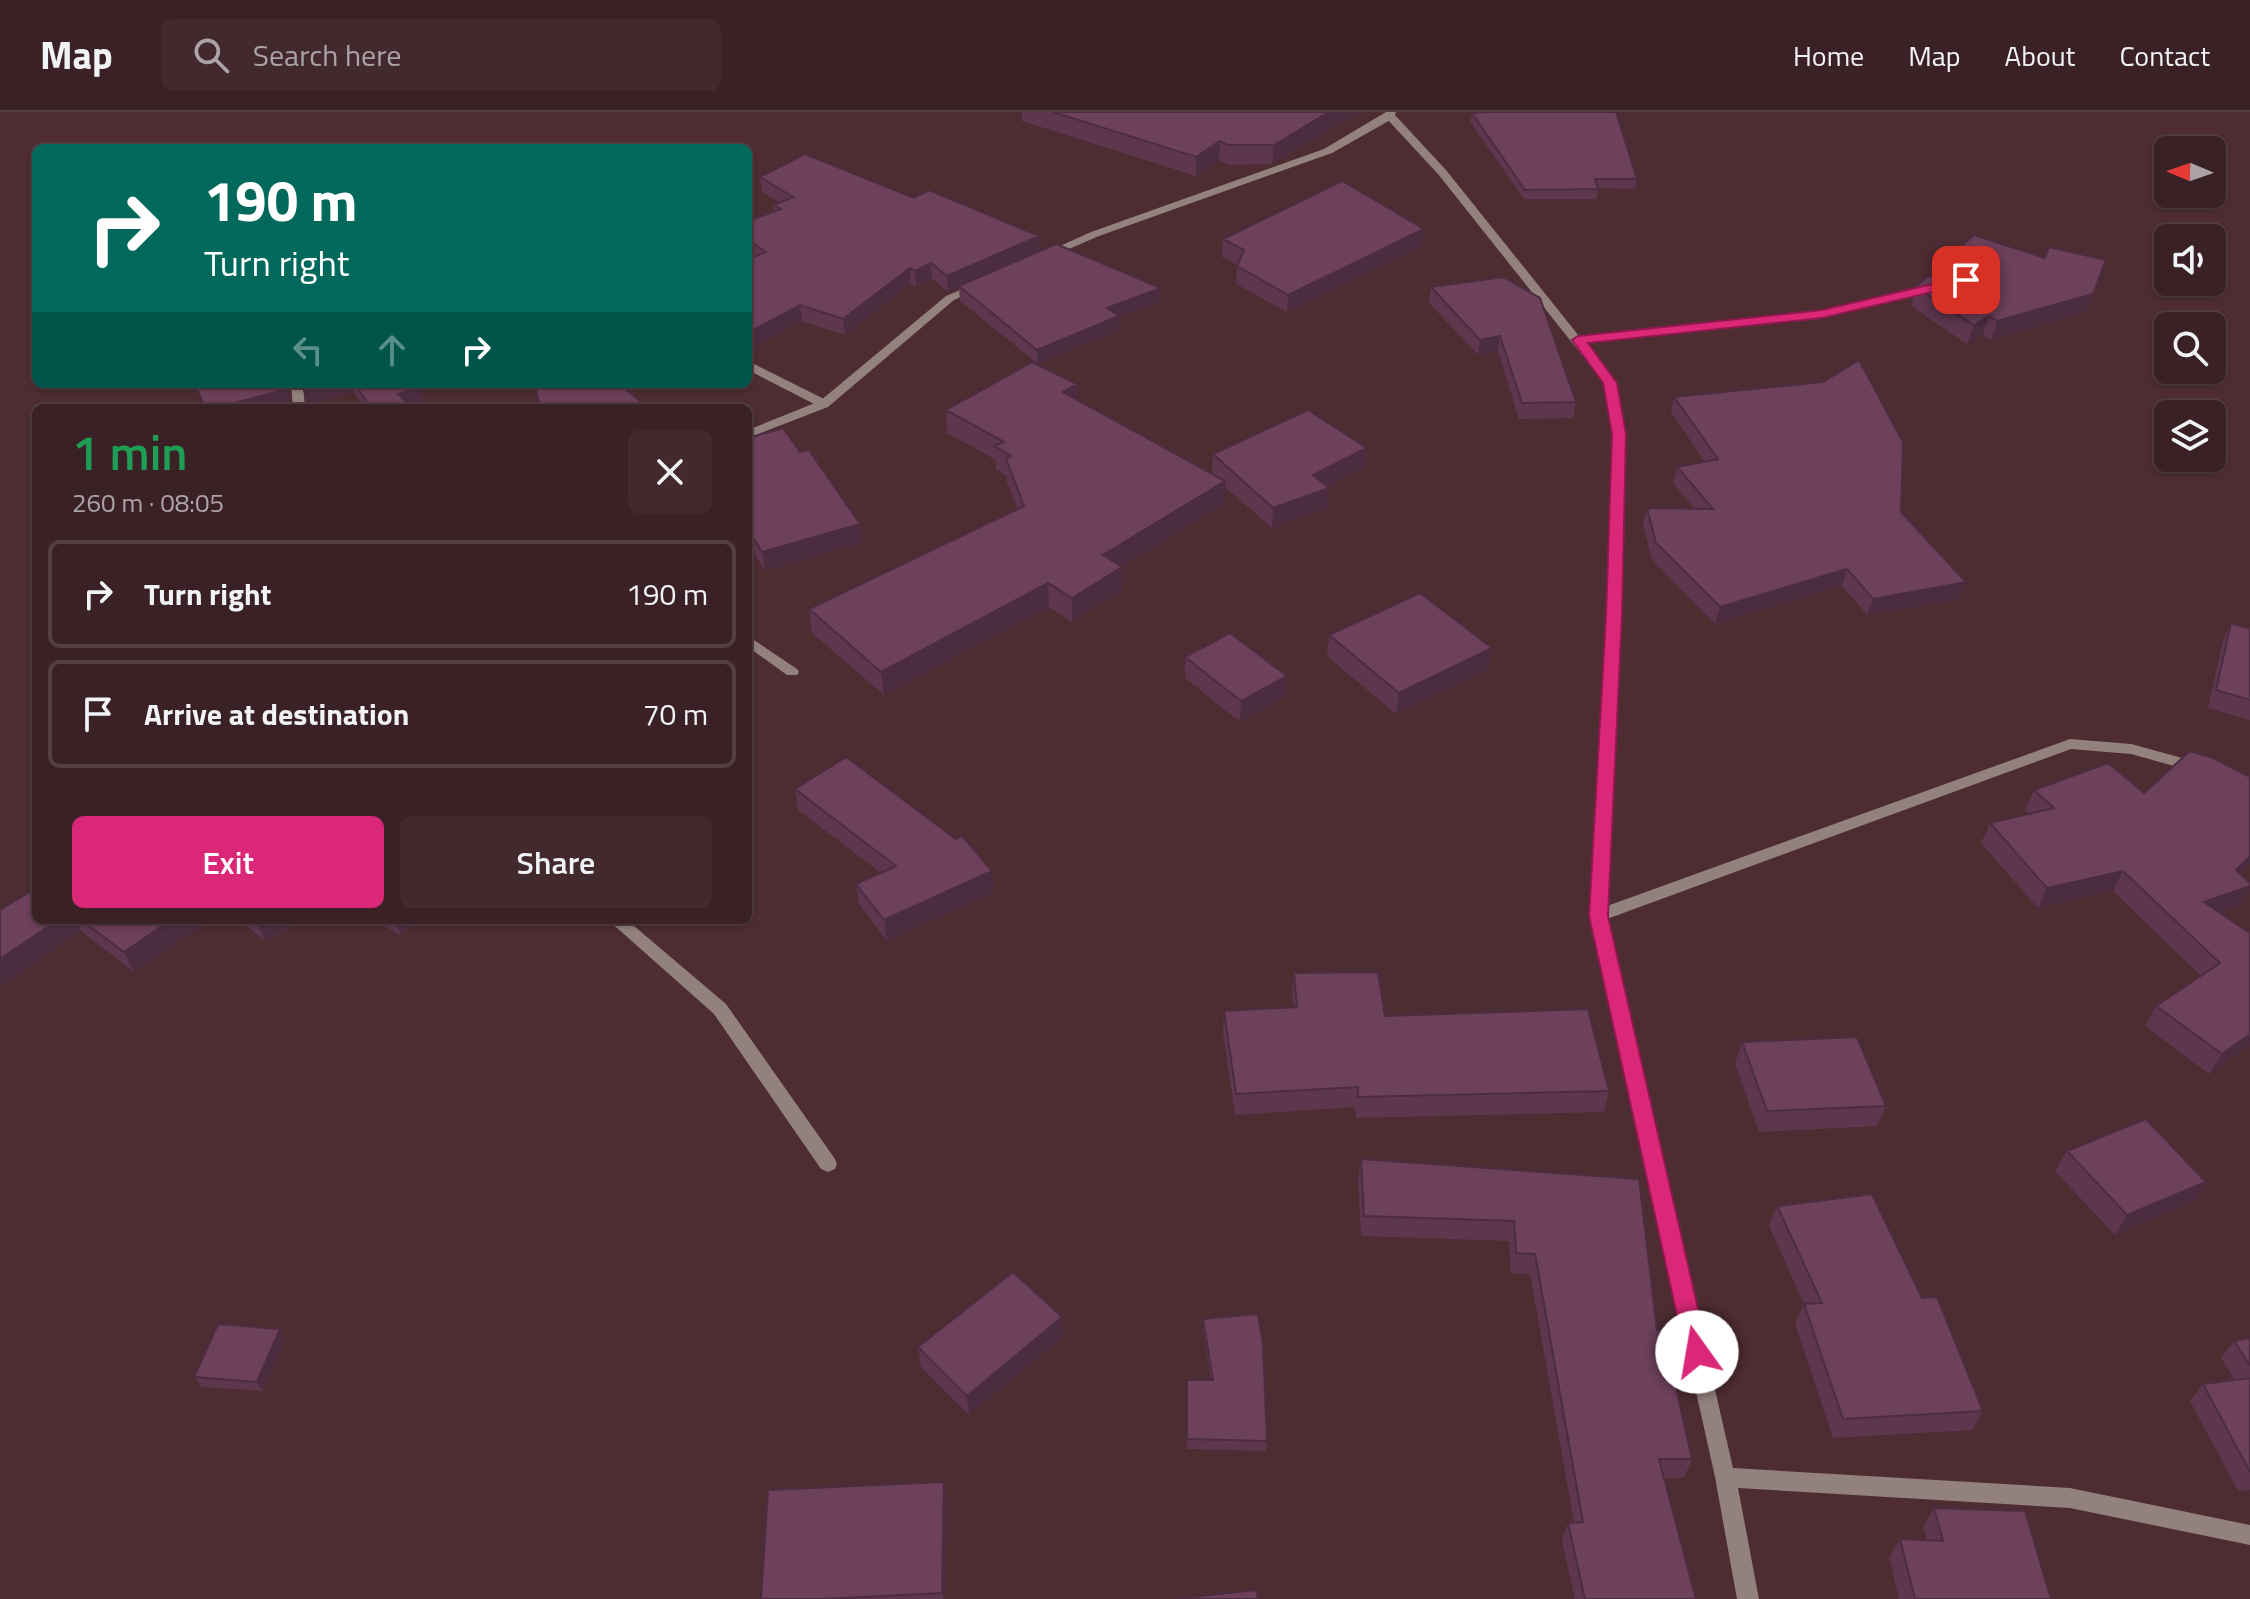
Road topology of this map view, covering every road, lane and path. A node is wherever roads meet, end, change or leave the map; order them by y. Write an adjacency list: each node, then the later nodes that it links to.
1 (1391, 114): 2 (street); 5 (street)
2 (1037, 259)
3 (993, 279): 7 (street)
4 (1952, 283): 5 (street)
5 (1578, 340): 12 (street)
6 (752, 367): 7 (street)
7 (824, 404): 8 (street)
8 (752, 432)
9 (752, 643): 10 (street)
10 (792, 672)
11 (2221, 774): 12 (street)
12 (1598, 916): 15 (street)
13 (621, 924): 14 (street)
14 (828, 1164)
15 (1725, 1477): 16 (street); 17 (street)
16 (2250, 1535)
17 (1748, 1599)

